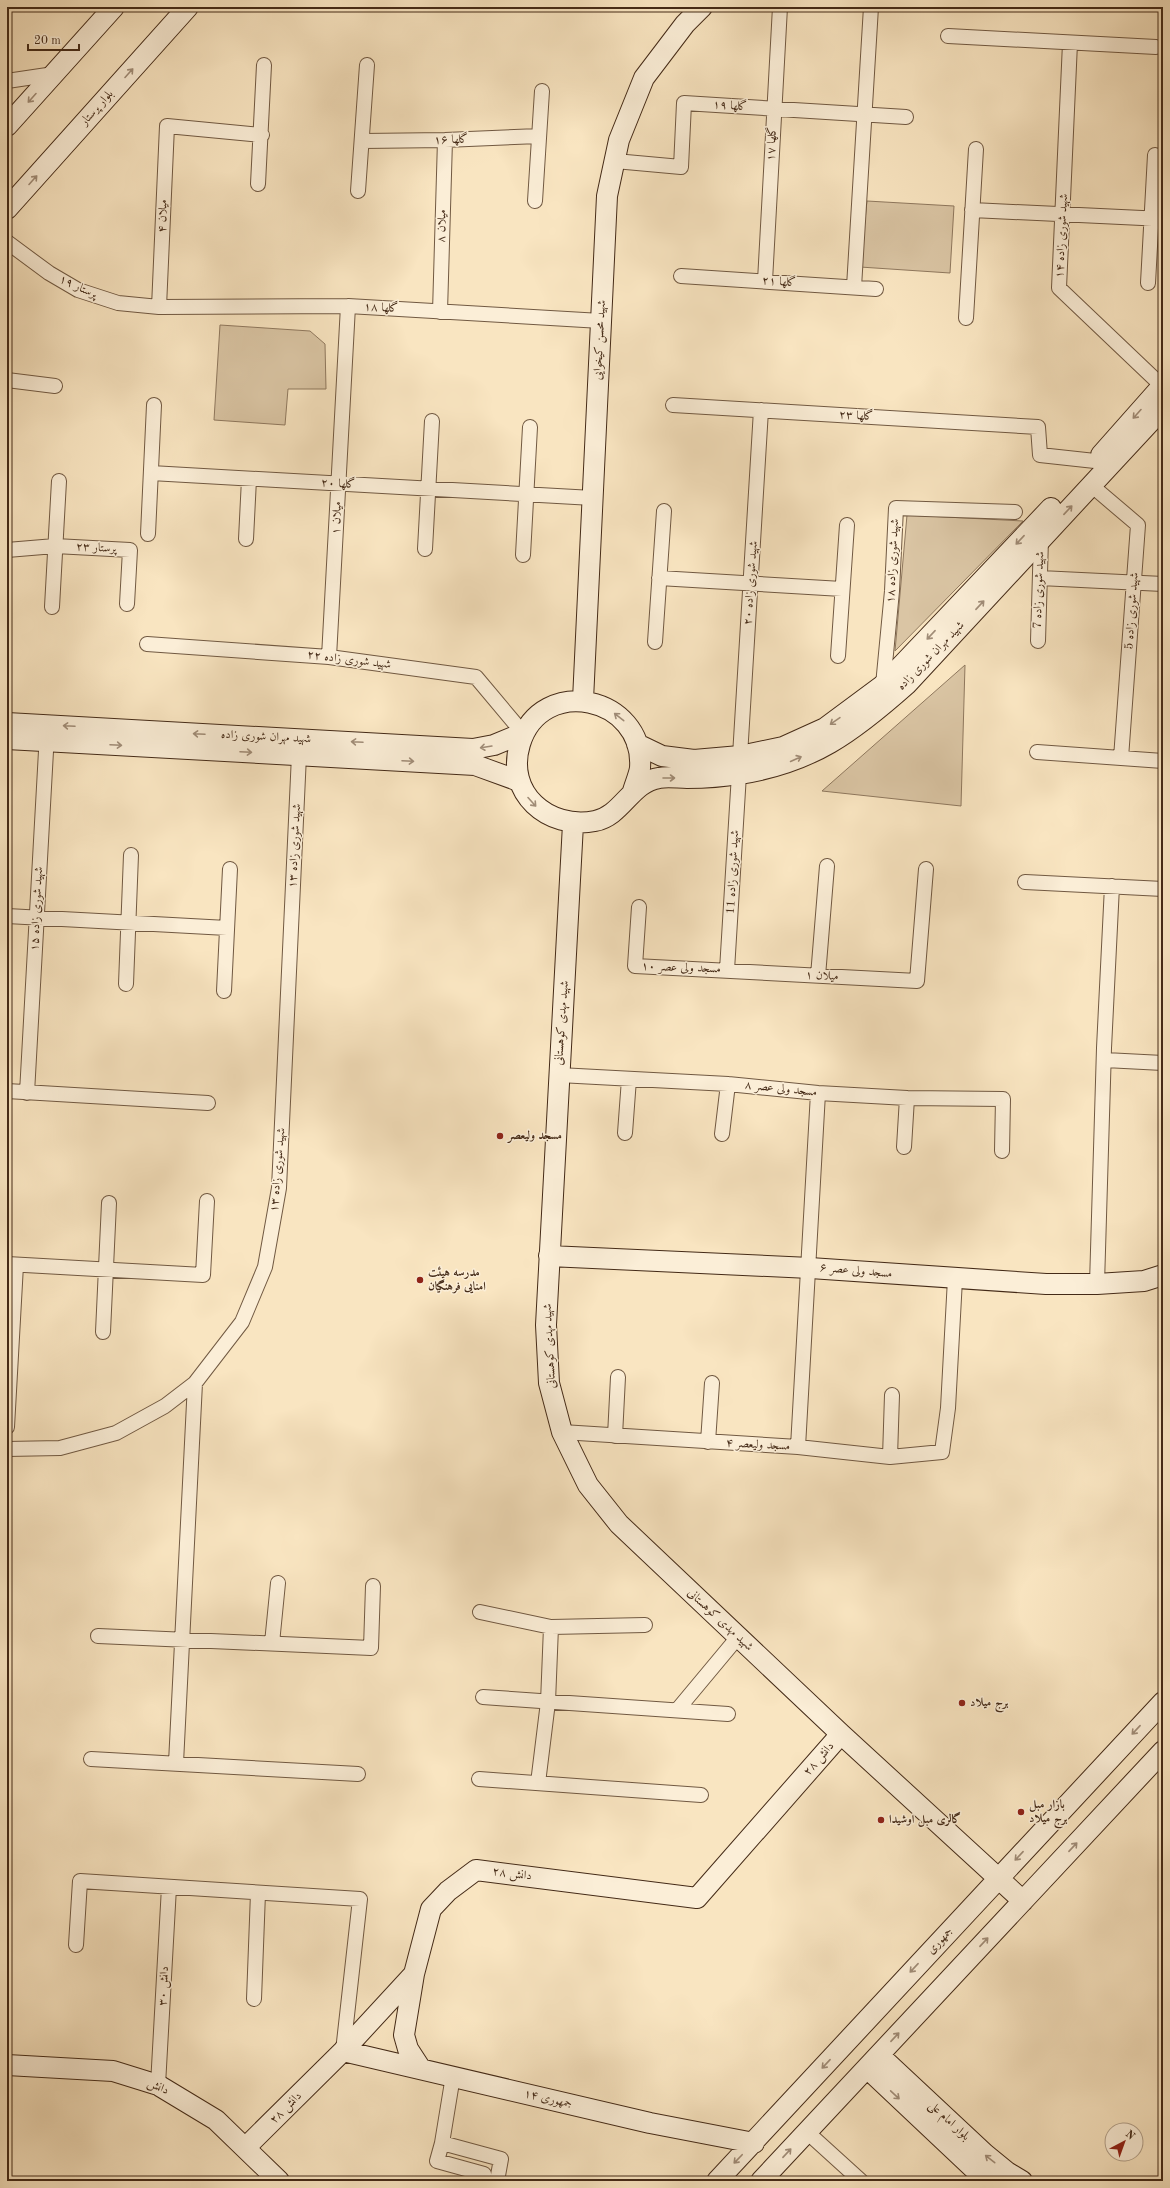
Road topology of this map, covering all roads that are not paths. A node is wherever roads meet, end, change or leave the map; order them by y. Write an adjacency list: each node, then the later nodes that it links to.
1 (114, 7): 11 (street)
2 (188, 7): 28 (street, بلوار پرستار, one-way to 2)
3 (702, 7): 24 (street, شهید محسن کیخوایی)
4 (780, 7): 14 (street, گلها ۱۷)
5 (871, 7): 15 (street)
6 (948, 36): 7 (street)
7 (1070, 43): 8 (street); 30 (street, شهید شوری زاده ۱۴)
8 (1156, 47)
9 (367, 65): 21 (street)
10 (264, 66): 18 (street)
11 (54, 74): 12 (street); 17 (street, one-way to 17)
12 (7, 81)
13 (542, 91): 19 (street)
14 (774, 108): 15 (street, گلها ۱۹); 24 (street, گلها ۱۹); 34 (street, گلها ۱۷)
15 (864, 114): 16 (street, گلها ۱۹); 36 (street)
16 (906, 116)
17 (7, 126)
18 (262, 135): 25 (street); 39 (street, میلان ۴)
19 (539, 136): 20 (street, گلها ۱۶); 27 (street)
20 (445, 140): 21 (street, گلها ۱۶); 40 (street, میلان ۸)
21 (363, 142): 26 (street)
22 (976, 149): 29 (street)
23 (1155, 155): 31 (street)
24 (615, 161): 42 (street, شهید محسن کیخوایی)
25 (258, 184)
26 (358, 191)
27 (535, 201)
28 (7, 209)
29 (972, 210): 30 (street); 41 (street)
30 (1062, 214): 31 (street); 44 (street, شهید شوری زاده ۱۴)
31 (1157, 219): 35 (street)
32 (7, 242): 39 (street, پرستار ۱۹)
33 (681, 276): 34 (street, گلها ۲۱)
34 (764, 281): 36 (street, گلها ۲۱)
35 (1148, 283)
36 (854, 287): 37 (street, گلها ۲۱)
37 (876, 289)
38 (348, 306): 39 (street, گلها ۱۸); 40 (street, گلها ۱۸); 56 (street, میلان ۱)
39 (159, 307)
40 (440, 312): 42 (street, گلها ۱۸)
41 (966, 318)
42 (601, 321): 60 (street, شهید محسن کیخوایی)
43 (7, 380): 45 (street)
44 (1163, 385): 52 (street, شهید مهران شوری زاده, one-way to 52)
45 (55, 386)
46 (154, 405): 53 (street)
47 (673, 405): 49 (street, گلها ۲۳)
48 (1163, 408): 57 (street, شهید مهران شوری زاده)
49 (761, 410): 52 (street, گلها ۲۳); 74 (street, شهید شوری زاده ۲۰)
50 (432, 421): 58 (street)
51 (530, 426): 59 (street)
52 (1095, 461): 84 (street, شهید مهران شوری زاده, one-way to 84)
53 (151, 473): 54 (street, گلها ۲۰); 64 (street)
54 (249, 479): 56 (street, گلها ۲۰); 65 (street)
55 (59, 481): 67 (street)
56 (339, 484): 58 (street, گلها ۲۰); 83 (street, میلان ۱)
57 (1091, 485): 66 (street, شهید مهران شوری زاده, one-way to 57); 73 (street, شهید شوری زاده 5)
58 (428, 489): 59 (street, گلها ۲۰); 68 (street)
59 (526, 494): 60 (street, گلها ۲۰); 70 (street)
60 (593, 498): 85 (street, شهید محسن کیخوایی)
61 (664, 511): 71 (street)
62 (1015, 512): 84 (street, شهید شوری زاده ۱۸)
63 (847, 525): 76 (street)
64 (148, 534)
65 (246, 539)
66 (1041, 539): 72 (street, شهید شوری زاده 7); 95 (street, شهید مهران شوری زاده, one-way to 66)
67 (55, 546): 69 (street, پرستار ۲۳); 77 (street, پرستار ۲۳); 78 (street)
68 (425, 549)
69 (7, 550)
70 (523, 555)
71 (659, 578): 74 (street); 80 (street)
72 (1040, 578): 73 (street); 79 (street, شهید شوری زاده 7)
73 (1134, 583): 75 (street); 93 (street, شهید شوری زاده 5)
74 (751, 584): 76 (street); 95 (street, شهید شوری زاده ۲۰)
75 (1163, 584)
76 (842, 589): 82 (street)
77 (127, 604)
78 (52, 608)
79 (1038, 641)
80 (655, 642)
81 (147, 644): 83 (street, شهید شوری زاده ۲۲)
82 (838, 656)
83 (329, 657): 88 (street, شهید شوری زاده ۲۲)
84 (883, 685): 95 (street, شهید مهران شوری زاده, one-way to 95)
85 (583, 700): 88 (street); 90 (street, one-way to 85)
86 (7, 723): 87 (street, شهید مهران شوری زاده)
87 (47, 733): 89 (street, شهید مهران شوری زاده); 91 (street, شهید مهران شوری زاده); 108 (street, شهید شوری زاده ۱۵)
88 (523, 733): 91 (street, شهید مهران شوری زاده, one-way to 91); 96 (street)
89 (7, 739)
90 (637, 744): 95 (street, شهید مهران شوری زاده); 97 (street)
91 (300, 747): 96 (street, شهید مهران شوری زاده, one-way to 96); 140 (street, شهید شوری زاده ۱۳)
92 (1037, 752): 93 (street)
93 (1121, 758): 94 (street)
94 (1163, 761)
95 (739, 765): 97 (street, شهید مهران شوری زاده, one-way to 95); 111 (street, شهید شوری زاده 11)
96 (519, 780): 98 (street, one-way to 98)
97 (633, 791): 98 (street)
98 (572, 824): 117 (street, شهید مهدی کوهستانی)
99 (131, 855): 109 (street)
100 (826, 866): 112 (street)
101 (230, 869): 110 (street)
102 (926, 869): 112 (street, میلان ۱)
103 (1025, 882): 104 (street)
104 (1112, 886): 105 (street); 115 (street)
105 (1163, 889)
106 (639, 907): 111 (street, مسجد ولی عصر ۱۰)
107 (7, 916): 108 (street)
108 (37, 918): 109 (street); 121 (street, شهید شوری زاده ۱۵)
109 (128, 923): 110 (street); 113 (street)
110 (227, 928): 114 (street)
111 (727, 970): 112 (street, میلان ۱)
112 (818, 976)
113 (126, 984)
114 (224, 991)
115 (1105, 1060): 116 (street); 137 (street)
116 (1163, 1063)
117 (559, 1075): 118 (street, مسجد ولی عصر ۸); 131 (street, شهید مهدی کوهستانی)
118 (629, 1079): 119 (street, مسجد ولی عصر ۸); 125 (street)
119 (728, 1084): 122 (street, مسجد ولی عصر ۸); 126 (street)
120 (7, 1091): 121 (street)
121 (27, 1092): 124 (street)
122 (818, 1094): 123 (street, مسجد ولی عصر ۸); 133 (street)
123 (907, 1098): 127 (street); 128 (street, مسجد ولی عصر ۸)
124 (208, 1103)
125 (625, 1133)
126 (722, 1134)
127 (904, 1146)
128 (1002, 1151)
129 (207, 1201): 134 (street)
130 (109, 1203): 134 (street)
131 (549, 1256): 133 (street, مسجد ولی عصر ۶); 144 (street, شهید مهدی کوهستانی)
132 (11, 1265): 134 (street); 143 (street)
133 (810, 1268): 136 (street, مسجد ولی عصر ۶); 147 (street)
134 (106, 1270): 138 (street)
135 (1163, 1275): 137 (street, مسجد ولی عصر ۶)
136 (955, 1279): 137 (street, مسجد ولی عصر ۶); 149 (street, مسجد ولیعصر ۴)
137 (1097, 1284)
138 (103, 1332)
139 (618, 1377): 145 (street)
140 (194, 1383): 148 (street, شهید شوری زاده ۱۳); 157 (street)
141 (712, 1383): 146 (street)
142 (892, 1395): 149 (street)
143 (7, 1427)
144 (562, 1432): 145 (street, مسجد ولیعصر ۴); 156 (street, شهید مهدی کوهستانی)
145 (615, 1436): 146 (street, مسجد ولیعصر ۴)
146 (708, 1442): 147 (street, مسجد ولیعصر ۴)
147 (798, 1447): 149 (street, مسجد ولیعصر ۴)
148 (7, 1449)
149 (890, 1457)
150 (278, 1583): 158 (street)
151 (373, 1586): 158 (street)
152 (480, 1612): 154 (street)
153 (645, 1625): 154 (street)
154 (551, 1627): 160 (street)
155 (98, 1636): 157 (street)
156 (738, 1637): 162 (street); 164 (street, شهید مهدی کوهستانی)
157 (182, 1639): 158 (street); 167 (street)
158 (272, 1643)
159 (483, 1697): 160 (street)
160 (548, 1702): 162 (street); 170 (street)
161 (1163, 1702): 172 (street, جمهوری, one-way to 172)
162 (678, 1709): 163 (street)
163 (728, 1714)
164 (841, 1734): 172 (street, شهید مهدی کوهستانی); 177 (street, دانش ۲۸)
165 (1163, 1751): 175 (street, one-way to 165)
166 (91, 1759): 167 (street)
167 (176, 1764): 168 (street)
168 (358, 1774)
169 (479, 1779): 170 (street)
170 (538, 1783): 171 (street)
171 (701, 1795)
172 (998, 1878): 175 (street, شهید مهدی کوهستانی); 186 (street, جمهوری, one-way to 186)
173 (169, 1887): 174 (street); 176 (street); 184 (street, دانش ۳۰)
174 (258, 1893): 178 (street); 179 (street)
175 (1023, 1901): 180 (street, one-way to 175)
176 (76, 1945)
177 (414, 1974): 179 (street, دانش ۲۸); 182 (street)
178 (254, 1999)
179 (343, 2051): 182 (street, جمهوری ۱۴); 188 (street, دانش ۲۸)
180 (873, 2061): 185 (street); 195 (street, بلوار امام علی, one-way to 195); 196 (street, بلوار امام علی, one-way to 180)
181 (7, 2065): 184 (street, دانش)
182 (421, 2069): 183 (street, جمهوری ۱۴)
183 (453, 2076): 186 (street, جمهوری ۱۴); 187 (street)
184 (158, 2085): 188 (street, دانش)
185 (807, 2132): 193 (street, one-way to 185); 194 (street)
186 (754, 2142): 192 (street, جمهوری, one-way to 192)
187 (442, 2143): 190 (street); 191 (street)
188 (245, 2148): 189 (street, دانش)
189 (279, 2181)
190 (482, 2181)
191 (497, 2181)
192 (717, 2181)
193 (761, 2181)
194 (861, 2181)
195 (990, 2181)
196 (1022, 2181)

